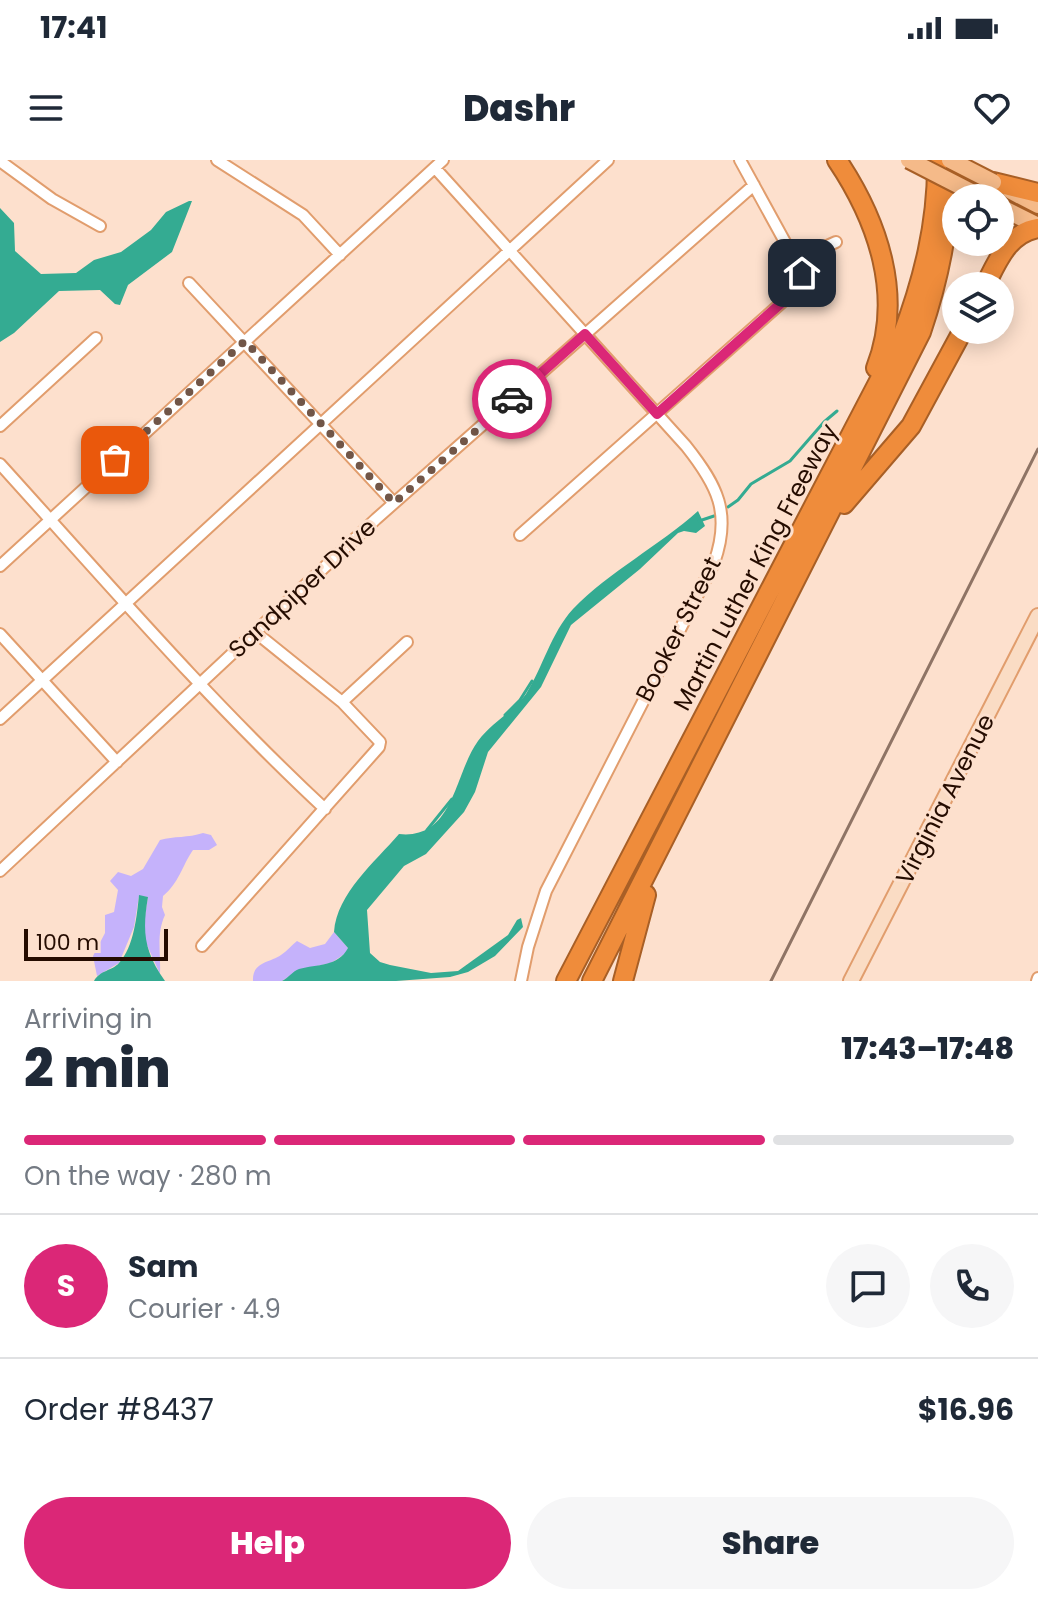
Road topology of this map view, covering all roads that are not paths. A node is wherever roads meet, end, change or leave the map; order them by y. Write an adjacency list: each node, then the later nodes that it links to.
1 (217, 160): 22 (street)
2 (608, 160): 21 (street)
3 (740, 160): 12 (street)
4 (837, 160): 34 (highway)
5 (909, 160): 10 (main road, bridge)
6 (937, 160): 34 (highway, Martin Luther King Freeway)
7 (950, 160): 11 (main road, bridge); 38 (highway, Martin Luther King Freeway)
8 (0, 161): 18 (street)
9 (439, 164): 21 (street, Booker Street); 22 (street)
10 (972, 184)
11 (980, 184)
12 (754, 185): 23 (street); 26 (street, Sandpiper Drive)
13 (1014, 192): 14 (highway)
14 (1038, 193)
15 (1014, 198): 16 (main road)
16 (1038, 205)
17 (1014, 214): 19 (main road)
18 (100, 226)
19 (1038, 227): 24 (highway)
20 (836, 242): 23 (street)
21 (510, 251): 26 (street, Booker Street); 31 (street)
22 (340, 255): 28 (street)
23 (796, 260): 30 (street)
24 (993, 272)
25 (189, 283): 28 (street)
26 (585, 334): 30 (street, Booker Street); 35 (street, Sandpiper Drive)
27 (96, 338): 32 (street)
28 (245, 341): 31 (street); 36 (street)
29 (955, 344): 38 (highway)
30 (657, 414): 37 (street); 54 (street, Booker Street)
31 (322, 424): 35 (street); 40 (street)
32 (0, 426)
33 (0, 464): 36 (street)
34 (836, 465): 55 (highway, Martin Luther King Freeway)
35 (394, 503): 42 (street, Sandpiper Drive)
36 (50, 520): 39 (street); 40 (street)
37 (520, 535)
38 (810, 552): 51 (highway, Martin Luther King Freeway)
39 (0, 566)
40 (126, 603): 45 (street); 46 (street)
41 (1038, 616): 58 (street, Virginia Avenue)
42 (255, 632): 46 (street, Sandpiper Drive); 47 (street)
43 (0, 634): 45 (street)
44 (407, 642): 47 (street)
45 (42, 680): 48 (street); 49 (street)
46 (200, 684): 49 (street, Sandpiper Drive); 50 (street)
47 (342, 702): 50 (street)
48 (0, 719)
49 (117, 762): 52 (street, Sandpiper Drive)
50 (325, 809): 53 (street)
51 (665, 836): 56 (highway, Martin Luther King Freeway); 57 (highway)
52 (0, 871)
53 (202, 946)
54 (521, 981)
55 (566, 981)
56 (592, 981)
57 (623, 981)
58 (851, 981)

